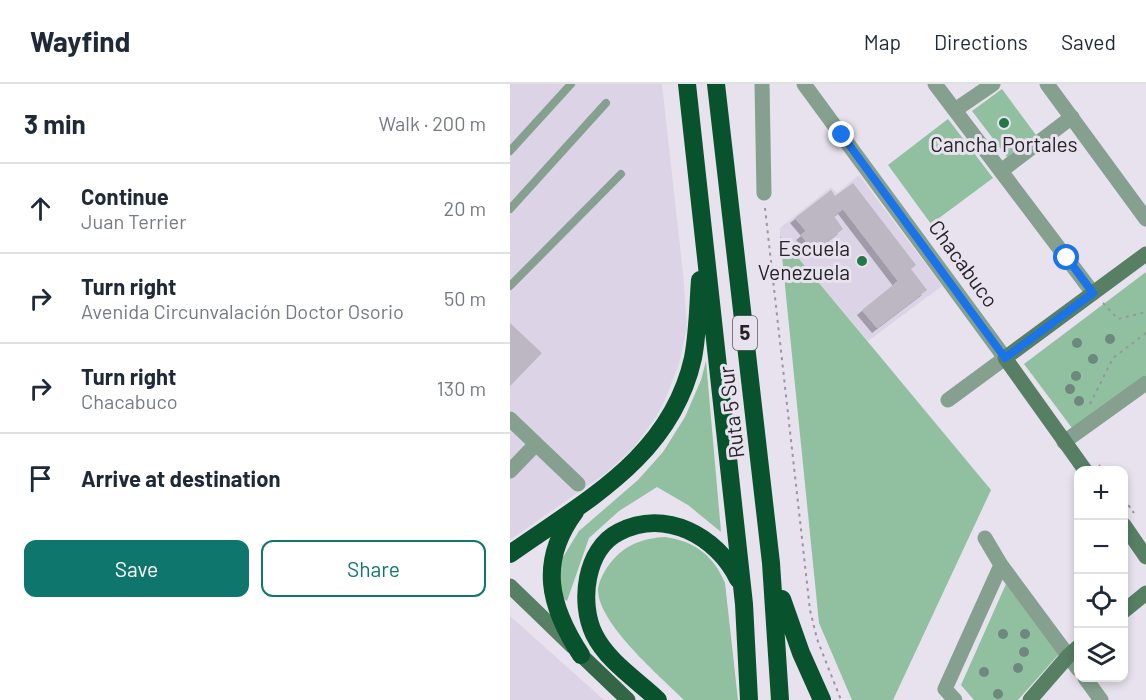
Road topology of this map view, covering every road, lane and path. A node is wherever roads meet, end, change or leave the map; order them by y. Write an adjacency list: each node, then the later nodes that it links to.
1 (571, 84): 12 (lane)
2 (687, 84): 18 (highway, Ruta 5 Sur / 5)
3 (717, 84): 39 (highway, Ruta 5 Sur / 5)
4 (762, 84): 15 (street)
5 (804, 84): 24 (street, Chacabuco)
6 (935, 84): 10 (street)
7 (993, 84): 10 (street)
8 (1053, 86): 11 (street)
9 (606, 103): 16 (lane)
10 (955, 110): 13 (street)
11 (1072, 117): 13 (street); 17 (street)
12 (510, 152)
13 (1001, 171): 21 (street)
14 (621, 174): 20 (lane)
15 (764, 193): 53 (path)
16 (510, 209)
17 (1146, 219)
18 (704, 239): 34 (highway); 43 (highway, Ruta 5 Sur / 5)
19 (1146, 254): 21 (main road)
20 (510, 286)
21 (1093, 293): 22 (path); 24 (main road)
22 (1146, 312)
23 (1146, 333): 27 (path)
24 (1005, 358): 26 (street); 29 (main road, Chacabuco)
25 (1146, 383): 29 (street)
26 (948, 400)
27 (1088, 408)
28 (510, 419): 30 (street)
29 (1064, 442): 31 (main road, Chacabuco)
30 (536, 444): 32 (street); 33 (street)
31 (1081, 466)
32 (510, 471)
33 (578, 484)
34 (582, 503): 37 (highway); 46 (highway)
35 (1128, 531): 38 (main road)
36 (985, 538): 40 (street)
37 (510, 554)
38 (1146, 556)
39 (771, 563): 51 (highway, Ruta 5 Sur / 5); 52 (highway)
40 (1001, 565): 45 (street); 54 (street)
41 (512, 589): 46 (main road)
42 (1146, 593): 44 (main road)
43 (744, 604): 49 (highway); 50 (highway, Ruta 5 Sur / 5)
44 (1128, 608)
45 (1074, 651): 55 (main road)
46 (581, 654): 48 (main road)
47 (1088, 682): 56 (street)
48 (628, 700)
49 (658, 700)
50 (749, 700)
51 (780, 700)
52 (822, 700)
53 (842, 700)
54 (956, 700)
55 (1030, 700)
56 (1101, 700)

